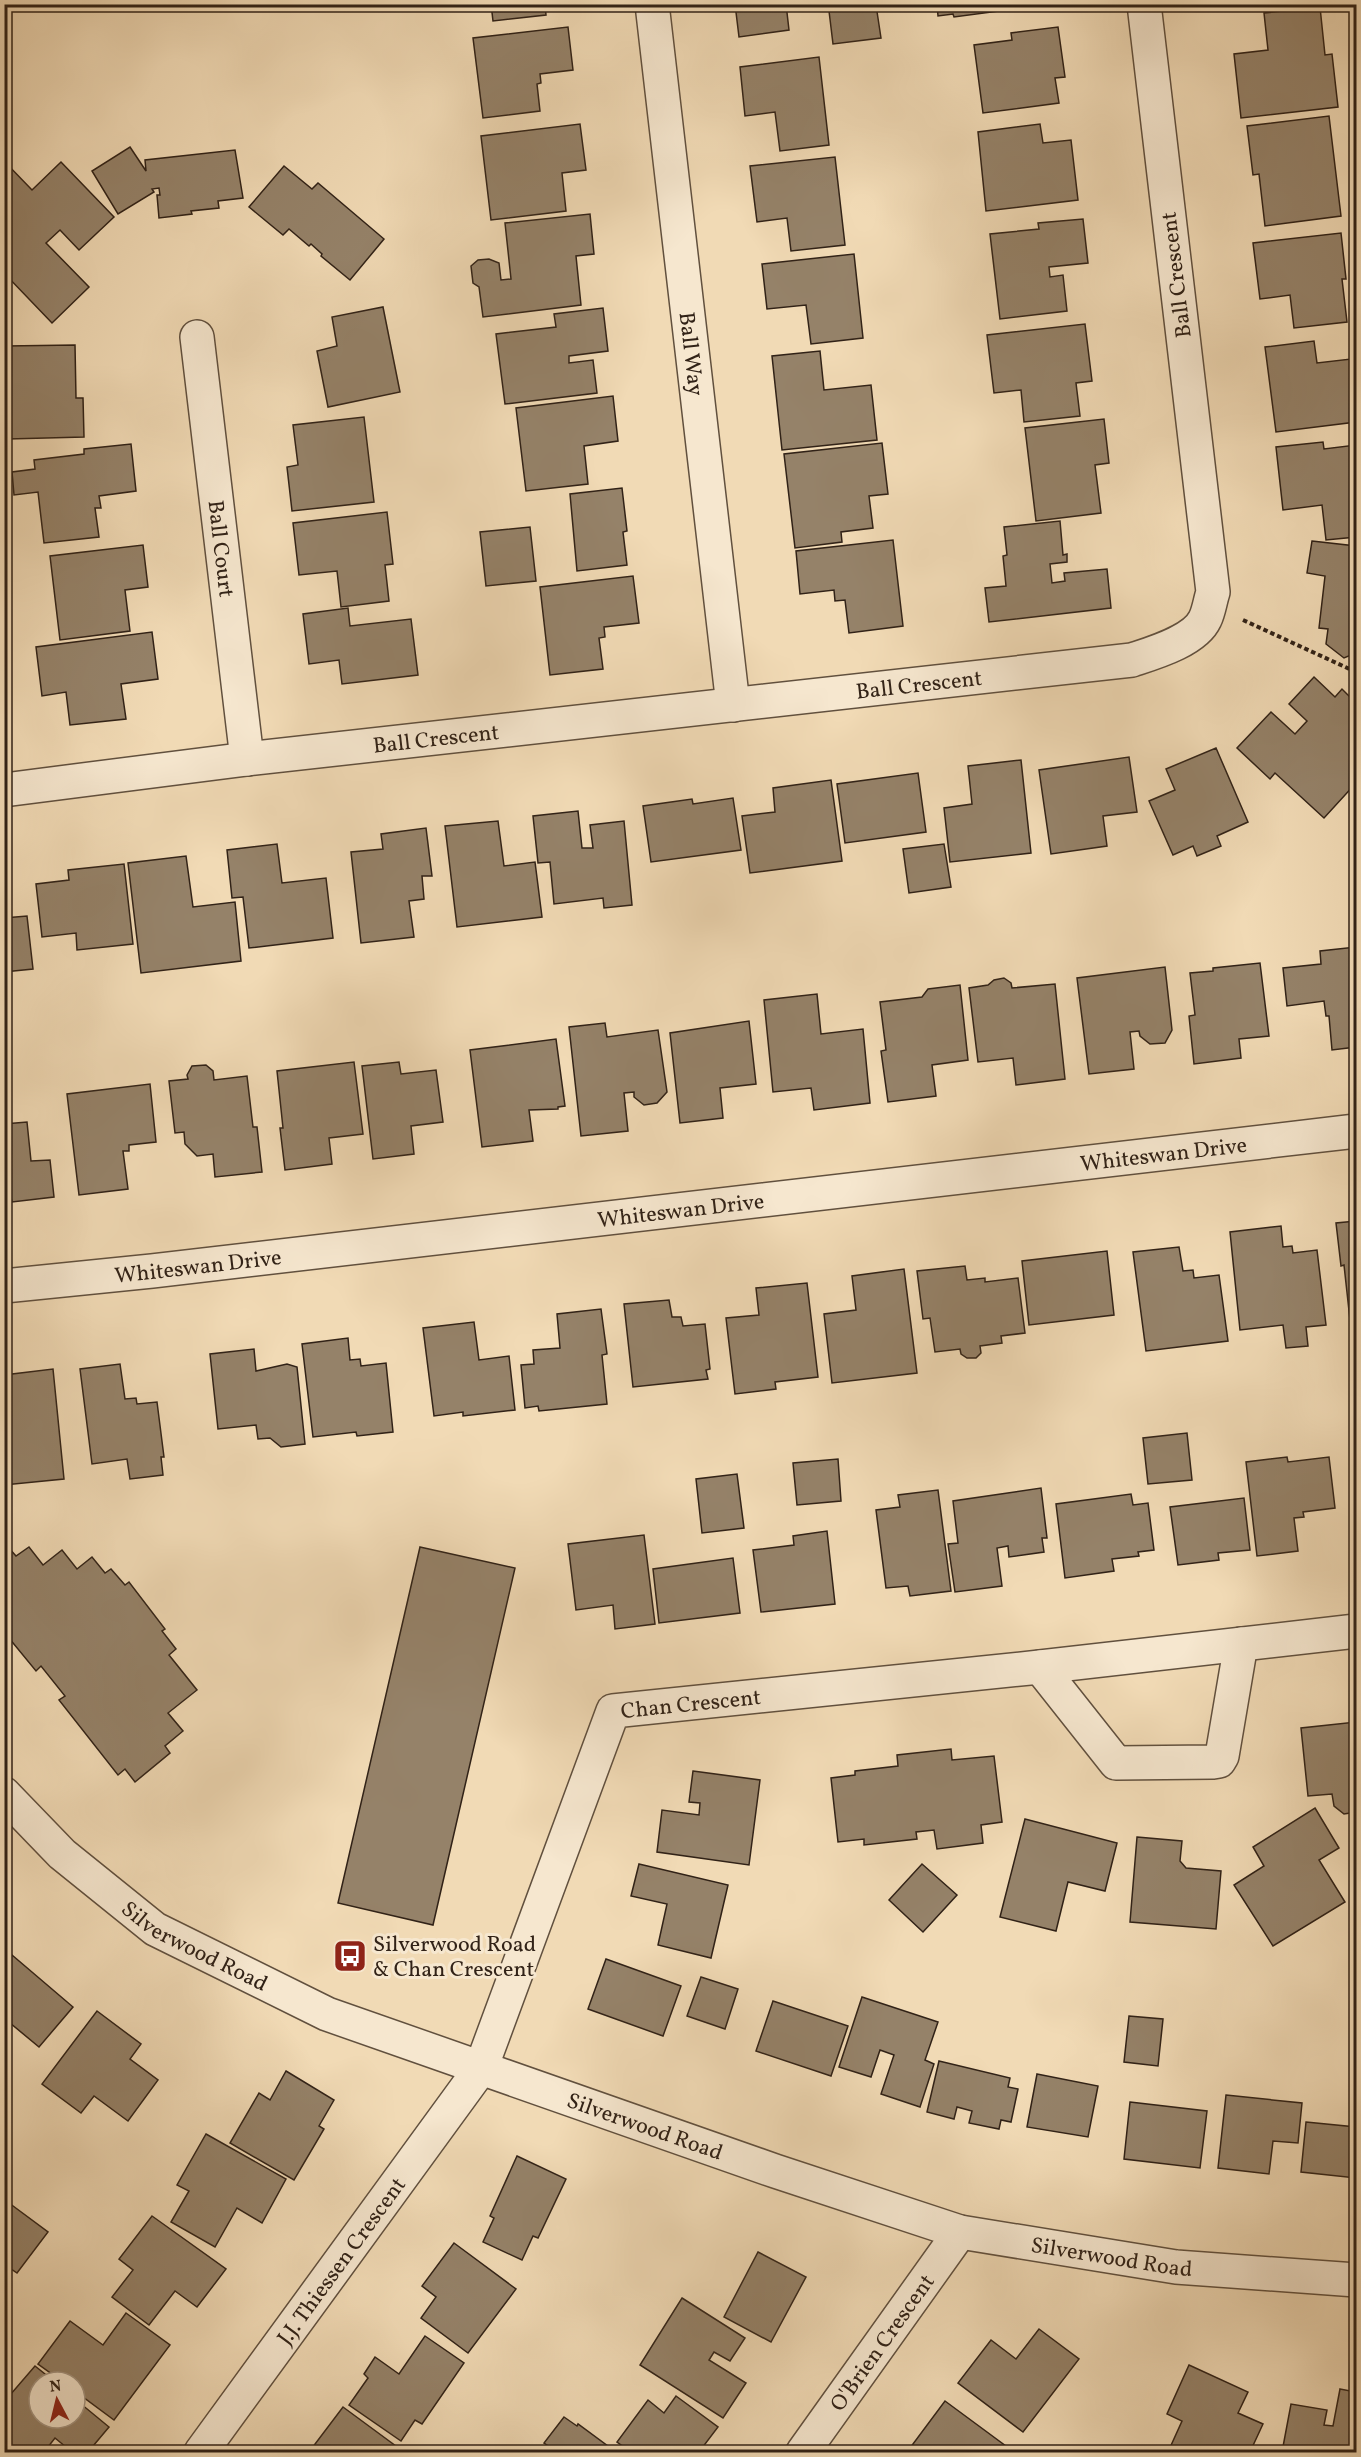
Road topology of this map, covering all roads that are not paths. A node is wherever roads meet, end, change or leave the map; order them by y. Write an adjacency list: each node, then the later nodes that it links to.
1 (652, 4): 4 (street, Ball Way)
2 (1144, 4): 4 (street, Ball Crescent)
3 (197, 337): 5 (street, Ball Court)
4 (733, 705): 5 (street, Ball Crescent)
5 (247, 759): 6 (street, Ball Crescent)
6 (4, 790)
7 (1356, 1131): 8 (street, Whiteswan Drive)
8 (4, 1286)
9 (1356, 1631): 10 (street, Chan Crescent)
10 (1241, 1644): 11 (street, Chan Crescent); 11 (street)
11 (1040, 1666): 13 (street, Chan Crescent)
12 (4, 1794): 13 (street, Silverwood Road)
13 (480, 2068): 14 (street, Silverwood Road); 16 (street, J.J. Thiessen Crescent)
14 (960, 2232): 15 (street, Silverwood Road); 17 (street, O'Brien Crescent)
15 (1356, 2280)
16 (201, 2452)
17 (803, 2452)

